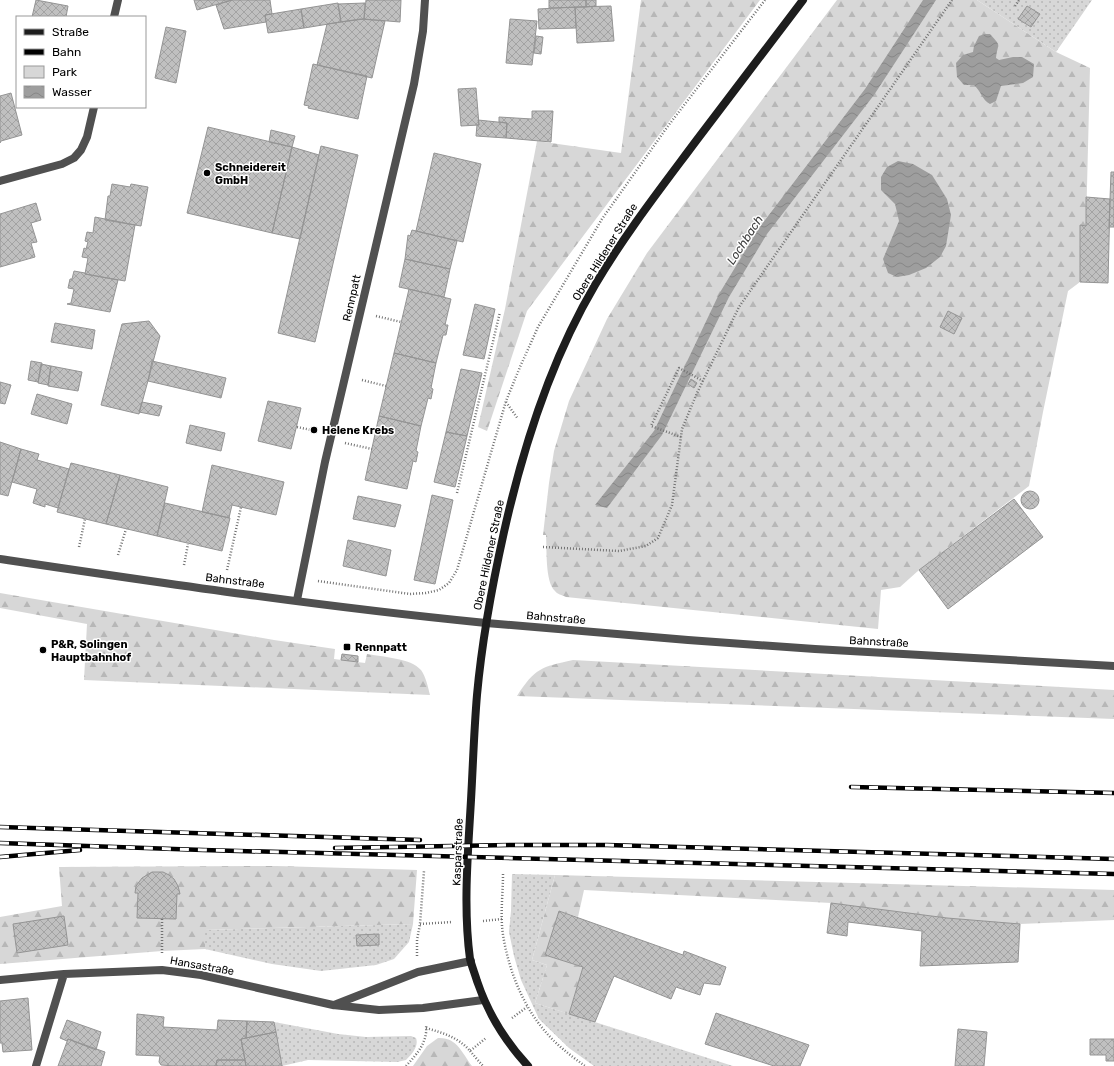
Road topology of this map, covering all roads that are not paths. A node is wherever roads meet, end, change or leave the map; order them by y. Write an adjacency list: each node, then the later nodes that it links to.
1 (118, 0): 4 (street)
2 (425, 0): 8 (street, Rennpatt)
3 (803, 0): 9 (main road, Obere Hildener Straße)
4 (114, 16)
5 (94, 108): 6 (street)
6 (0, 181)
7 (0, 559): 8 (street, Bahnstraße)
8 (297, 600): 9 (street, Bahnstraße)
9 (486, 623): 10 (street, Bahnstraße); 11 (main road, Kasparstraße)
10 (1114, 666)
11 (471, 961): 14 (main road, Kasparstraße); 15 (street)
12 (64, 974): 13 (street, Hansastraße); 15 (street, Hansastraße); 16 (street)
13 (0, 980)
14 (483, 1000): 15 (street, Hansastraße); 17 (main road, Kasparstraße)
15 (333, 1005)
16 (36, 1066)
17 (528, 1066)

